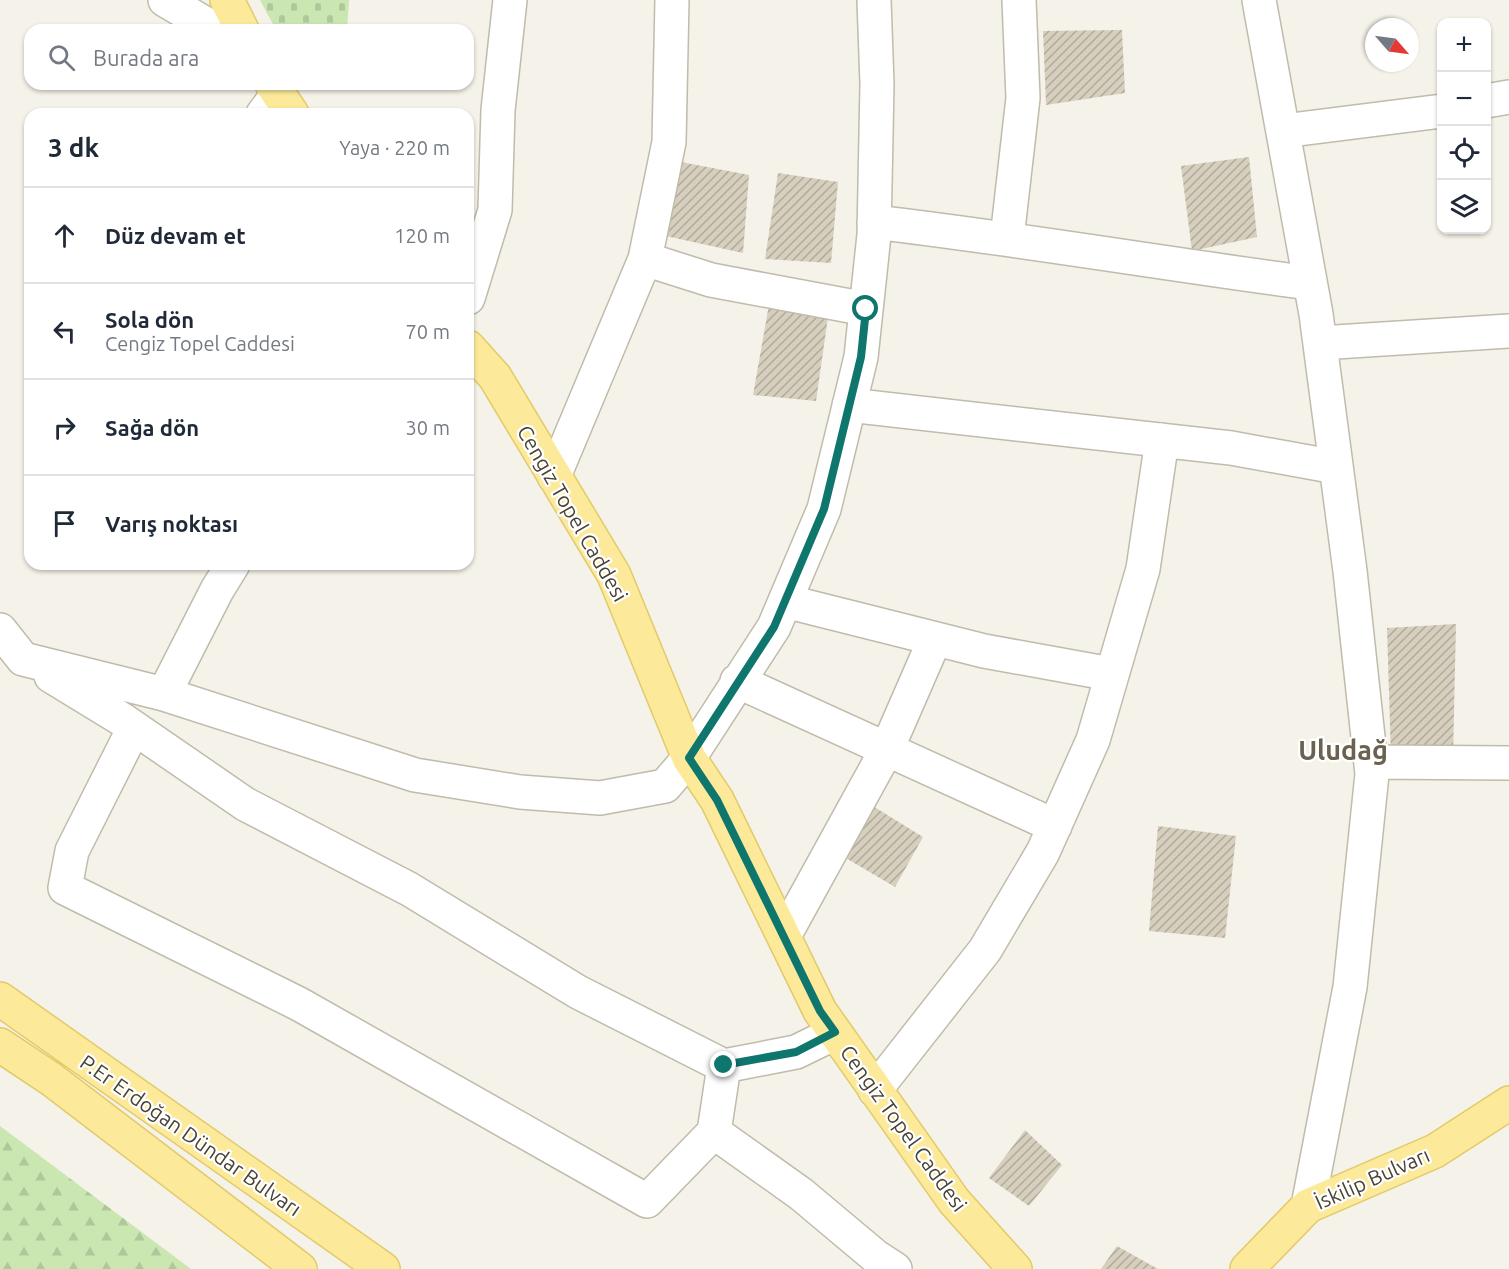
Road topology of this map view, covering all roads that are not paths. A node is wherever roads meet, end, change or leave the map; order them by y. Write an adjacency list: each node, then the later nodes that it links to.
1 (165, 0): 8 (street)
2 (227, 0): 9 (main road)
3 (510, 0): 17 (street)
4 (672, 0): 16 (street)
5 (874, 0): 14 (street)
6 (1019, 0): 15 (street)
7 (1263, 0): 13 (street)
8 (206, 24)
9 (239, 24)
10 (1509, 97): 11 (street)
11 (1491, 100)
12 (1437, 112): 13 (street)
13 (1283, 131): 18 (street)
14 (874, 222): 15 (street); 19 (street)
15 (1007, 237): 18 (street)
16 (645, 259): 19 (street); 26 (street)
17 (474, 278)
18 (1310, 283): 21 (street)
19 (866, 309): 23 (street)
20 (1509, 331): 21 (street)
21 (1320, 343): 25 (street)
22 (474, 354): 26 (main road, Cengiz Topel Caddesi)
23 (849, 405): 24 (street); 28 (street)
24 (1162, 440): 25 (street); 32 (street)
25 (1336, 467): 38 (street)
26 (554, 476): 37 (main road, Cengiz Topel Caddesi)
27 (229, 570): 34 (street)
28 (785, 601): 30 (street); 33 (street)
29 (0, 630): 31 (street)
30 (935, 639): 32 (street); 36 (street)
31 (23, 659): 34 (street); 35 (street)
32 (1111, 674): 40 (street)
33 (737, 681): 36 (street); 37 (street)
34 (164, 694): 37 (street)
35 (134, 728): 45 (street); 48 (street)
36 (888, 749): 40 (street); 41 (street)
37 (689, 758): 41 (main road, Cengiz Topel Caddesi)
38 (1371, 762): 39 (street); 49 (street)
39 (1509, 763)
40 (1054, 826): 46 (street)
41 (784, 936): 43 (main road, Cengiz Topel Caddesi)
42 (0, 999): 51 (main road, P.Er Erdoğan Dündar Bulvarı)
43 (835, 1032): 45 (street); 46 (main road, Cengiz Topel Caddesi)
44 (0, 1045): 50 (main road, P.Er Erdoğan Dündar Bulvarı)
45 (724, 1065): 48 (street)
46 (875, 1090): 53 (main road, Cengiz Topel Caddesi)
47 (1509, 1103): 49 (main road, İskilip Bulvarı)
48 (714, 1132): 52 (street)
49 (1308, 1206): 54 (main road, İskilip Bulvarı)
50 (300, 1269)
51 (383, 1269)
52 (895, 1269)
53 (1015, 1269)
54 (1247, 1269)

